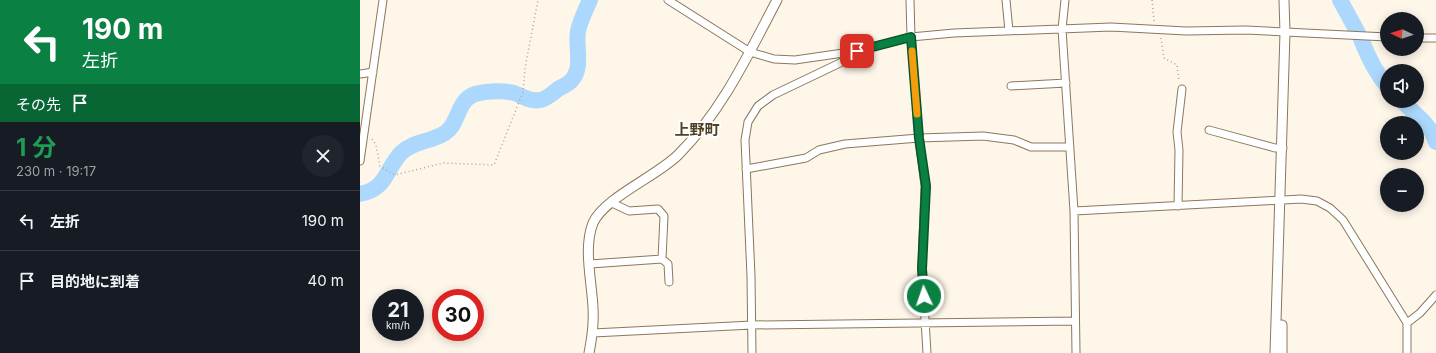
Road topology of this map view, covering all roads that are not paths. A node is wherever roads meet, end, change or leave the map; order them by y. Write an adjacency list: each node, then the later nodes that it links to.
1 (383, 0): 17 (street)
2 (668, 0): 16 (street)
3 (777, 0): 16 (street)
4 (910, 0): 12 (street)
5 (1006, 0): 9 (street)
6 (1065, 0): 8 (street)
7 (1284, 0): 10 (street)
8 (1062, 29): 9 (street); 10 (street); 19 (street)
9 (1009, 31): 12 (street)
10 (1286, 33): 11 (street); 25 (street)
11 (1380, 36)
12 (911, 37): 15 (street); 23 (street)
13 (1424, 38): 14 (street)
14 (1436, 38)
15 (857, 51): 16 (street); 27 (street)
16 (750, 52): 29 (street)
17 (373, 72): 18 (street); 26 (street)
18 (360, 74)
19 (1066, 83): 20 (street); 24 (street)
20 (1010, 86)
21 (1182, 89): 30 (street)
22 (1209, 130): 25 (street)
23 (919, 138): 24 (street); 27 (street); 37 (street)
24 (1070, 147): 31 (street)
25 (1282, 148): 28 (street)
26 (360, 161)
27 (746, 169): 40 (street)
28 (1281, 200): 30 (street); 35 (street); 39 (street)
29 (612, 203): 32 (street); 33 (street)
30 (1178, 206): 31 (street)
31 (1074, 211): 38 (street)
32 (662, 259): 33 (street); 34 (street)
33 (590, 264): 41 (street)
34 (669, 282)
35 (1278, 290): 46 (street); 47 (street)
36 (1436, 295): 39 (street)
37 (926, 322): 38 (street); 40 (street); 44 (street)
38 (1075, 322): 45 (street)
39 (1407, 323): 48 (street)
40 (752, 325): 41 (street); 43 (street)
41 (593, 334): 42 (street)
42 (589, 353)
43 (752, 353)
44 (927, 353)
45 (1076, 353)
46 (1275, 353)
47 (1282, 353)
48 (1407, 353)

